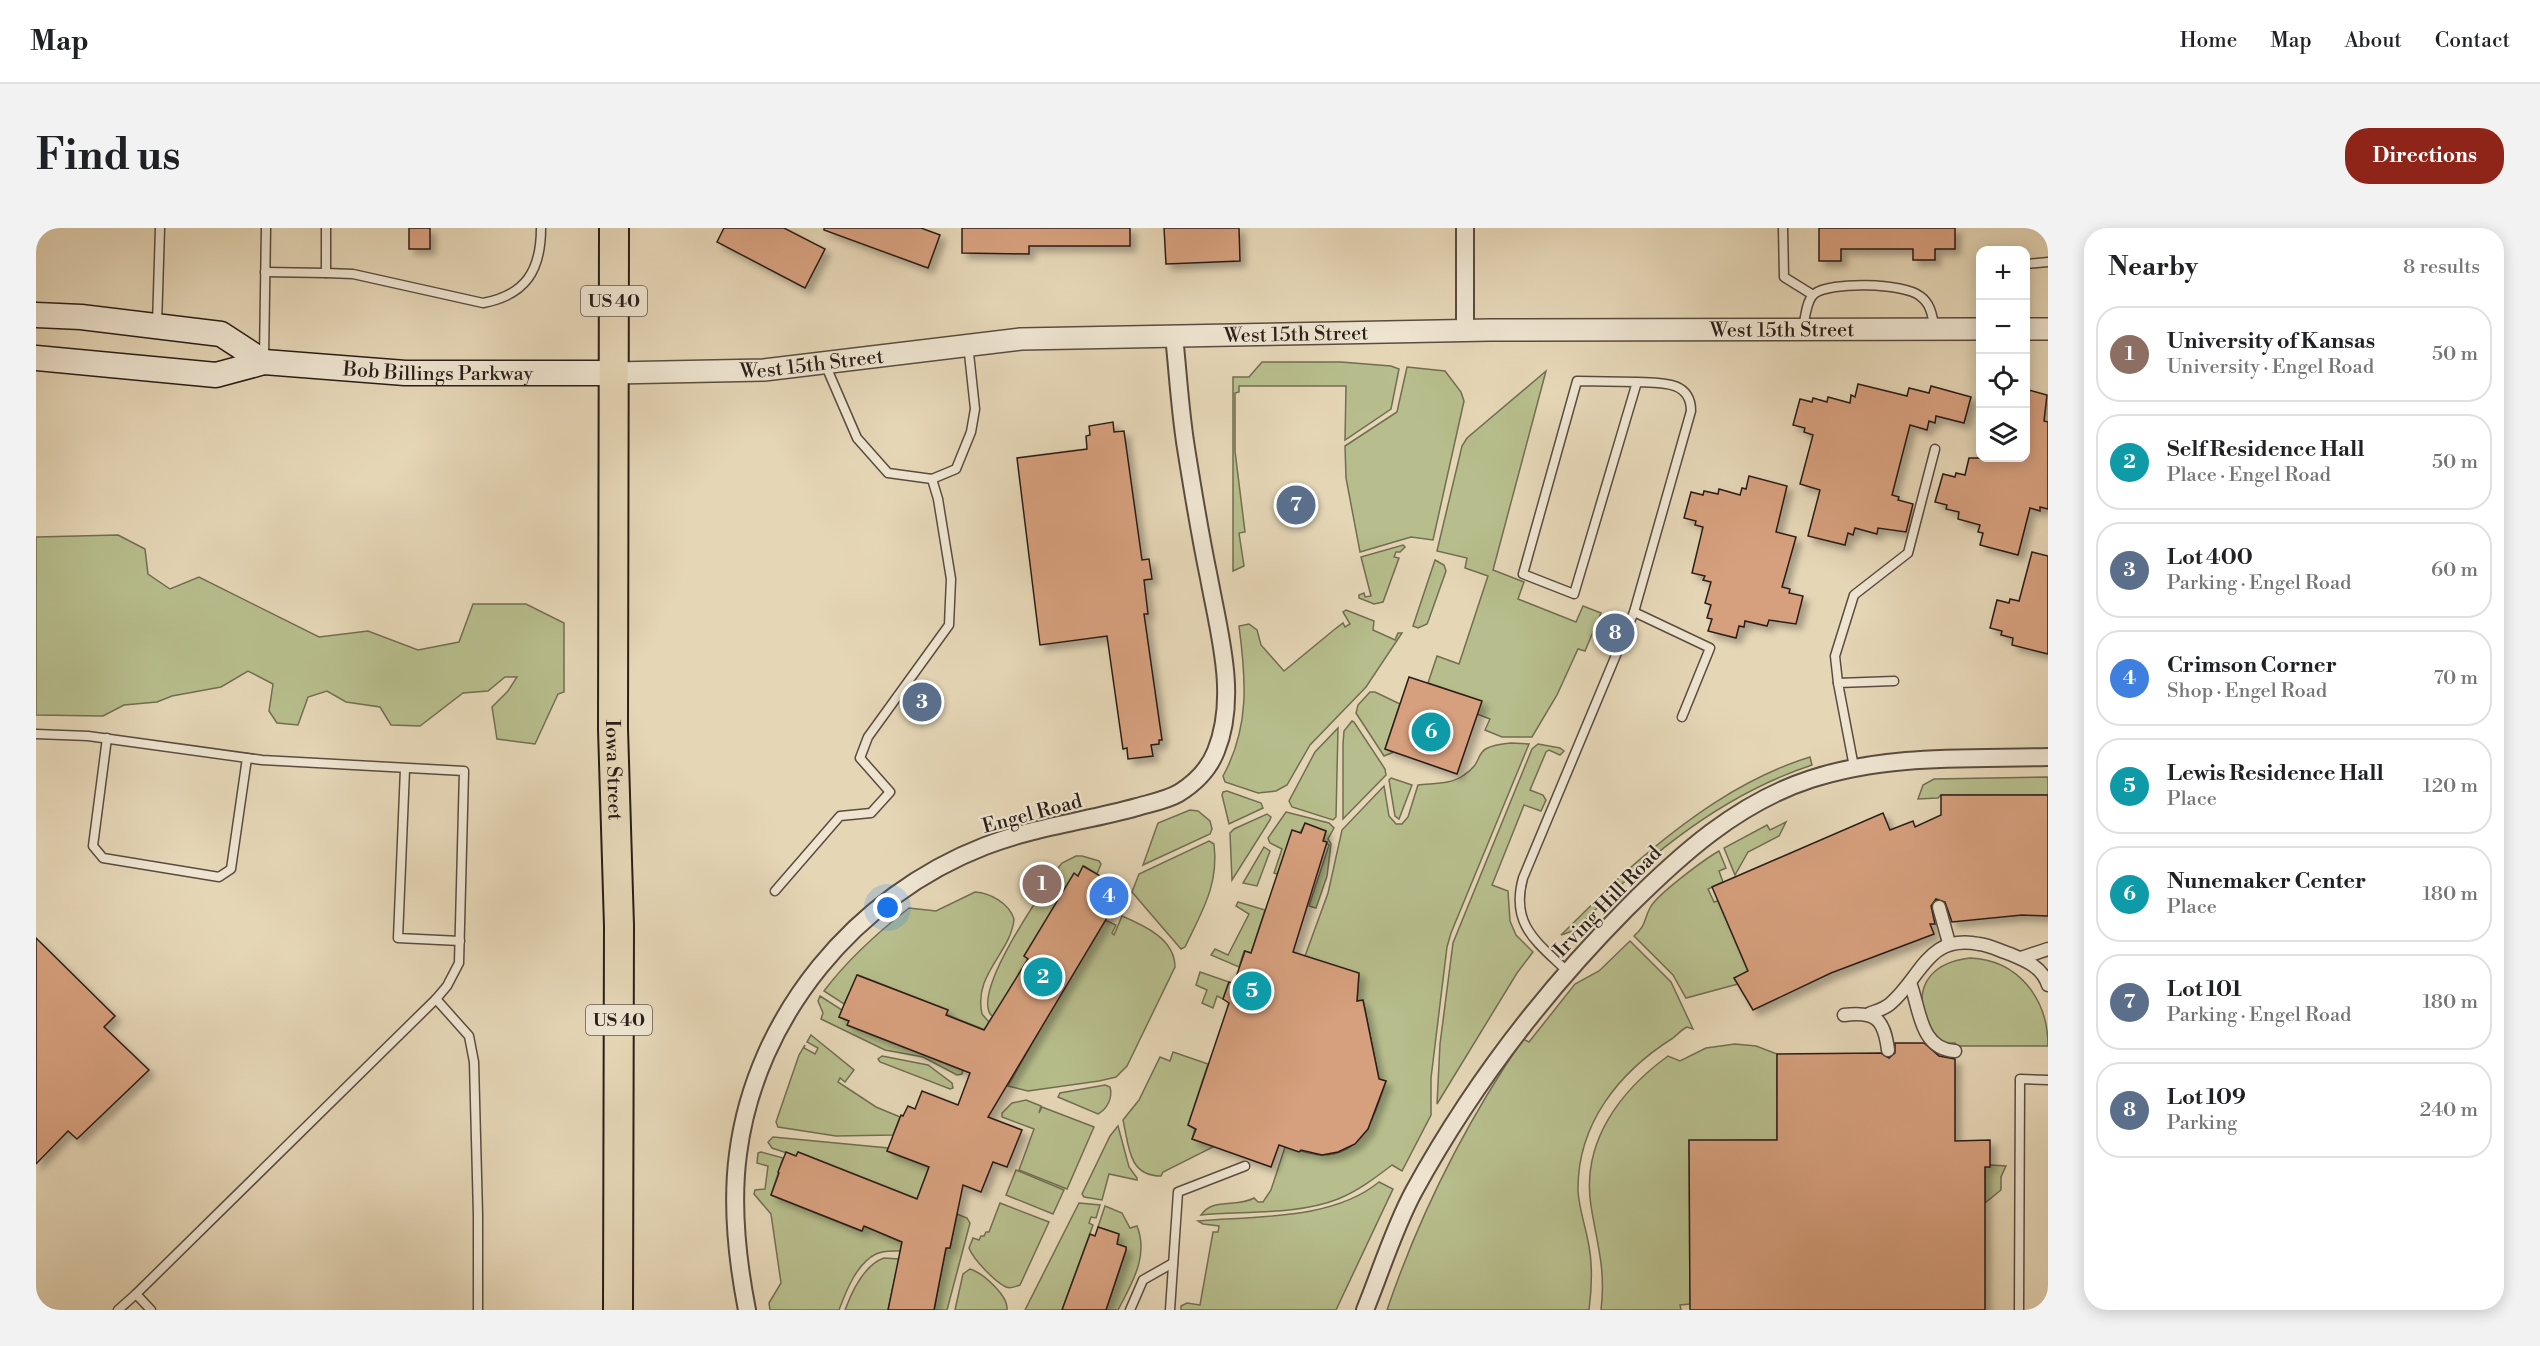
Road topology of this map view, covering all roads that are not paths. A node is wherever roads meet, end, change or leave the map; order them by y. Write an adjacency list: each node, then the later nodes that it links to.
1 (160, 228): 14 (lane)
2 (266, 228): 10 (lane)
3 (326, 228): 11 (lane)
4 (541, 228): 11 (lane)
5 (614, 228): 26 (highway, Iowa Street / US 40)
6 (1465, 228): 20 (street)
7 (1783, 228): 12 (lane)
8 (2048, 262): 9 (lane)
9 (2030, 264)
10 (265, 272): 11 (lane); 24 (lane)
11 (326, 273)
12 (1813, 295): 15 (lane); 16 (lane)
13 (36, 315): 14 (main road, Bob Billings Parkway)
14 (157, 326): 24 (main road, Bob Billings Parkway)
15 (1803, 329): 16 (street, West 15th Street); 20 (street, West 15th Street)
16 (1935, 329): 17 (street, West 15th Street)
17 (1976, 329)
18 (2030, 329): 19 (street)
19 (2048, 329)
20 (1465, 332): 21 (street, West 15th Street)
21 (1174, 336): 22 (street, West 15th Street); 64 (street, Engel Road)
22 (968, 344): 25 (street, West 15th Street); 29 (lane)
23 (36, 358): 24 (main road, Bob Billings Parkway)
24 (264, 362): 26 (main road, Bob Billings Parkway)
25 (824, 364): 26 (street, West 15th Street); 29 (lane)
26 (614, 373): 63 (highway, Iowa Street / US 40)
27 (1637, 382): 27 (lane); 30 (lane)
28 (1935, 448): 32 (lane)
29 (932, 479): 40 (lane)
30 (1635, 612): 33 (lane); 46 (lane)
31 (1894, 681): 32 (lane)
32 (1838, 683): 38 (lane)
33 (1682, 717)
34 (36, 734): 35 (lane)
35 (107, 738): 37 (lane); 37 (lane)
36 (2048, 757): 38 (street, Irving Hill Road)
37 (247, 758): 39 (lane)
38 (1854, 767): 46 (street, Irving Hill Road)
39 (405, 769): 42 (lane); 42 (lane)
40 (775, 891)
41 (1939, 907): 43 (street)
42 (460, 941): 49 (lane)
43 (1949, 943): 45 (street); 48 (street)
44 (2046, 955): 45 (street); 47 (street)
45 (2021, 958): 47 (street)
46 (1568, 972): 67 (street, Irving Hill Road)
47 (2047, 981)
48 (1910, 983): 50 (street); 55 (street)
49 (436, 999): 59 (lane); 62 (lane)
50 (1892, 1001): 51 (street); 53 (street)
51 (1869, 1014): 52 (street); 53 (street)
52 (1844, 1015)
53 (1884, 1029): 54 (street)
54 (1888, 1050)
55 (1955, 1051)
56 (2048, 1080): 68 (lane)
57 (1245, 1166): 58 (lane)
58 (1173, 1263): 65 (lane); 66 (lane)
59 (136, 1294): 60 (lane); 61 (lane)
60 (118, 1310)
61 (151, 1310)
62 (477, 1310)
63 (618, 1310)
64 (747, 1310)
65 (1130, 1310)
66 (1170, 1310)
67 (1365, 1310)
68 (2019, 1310)

